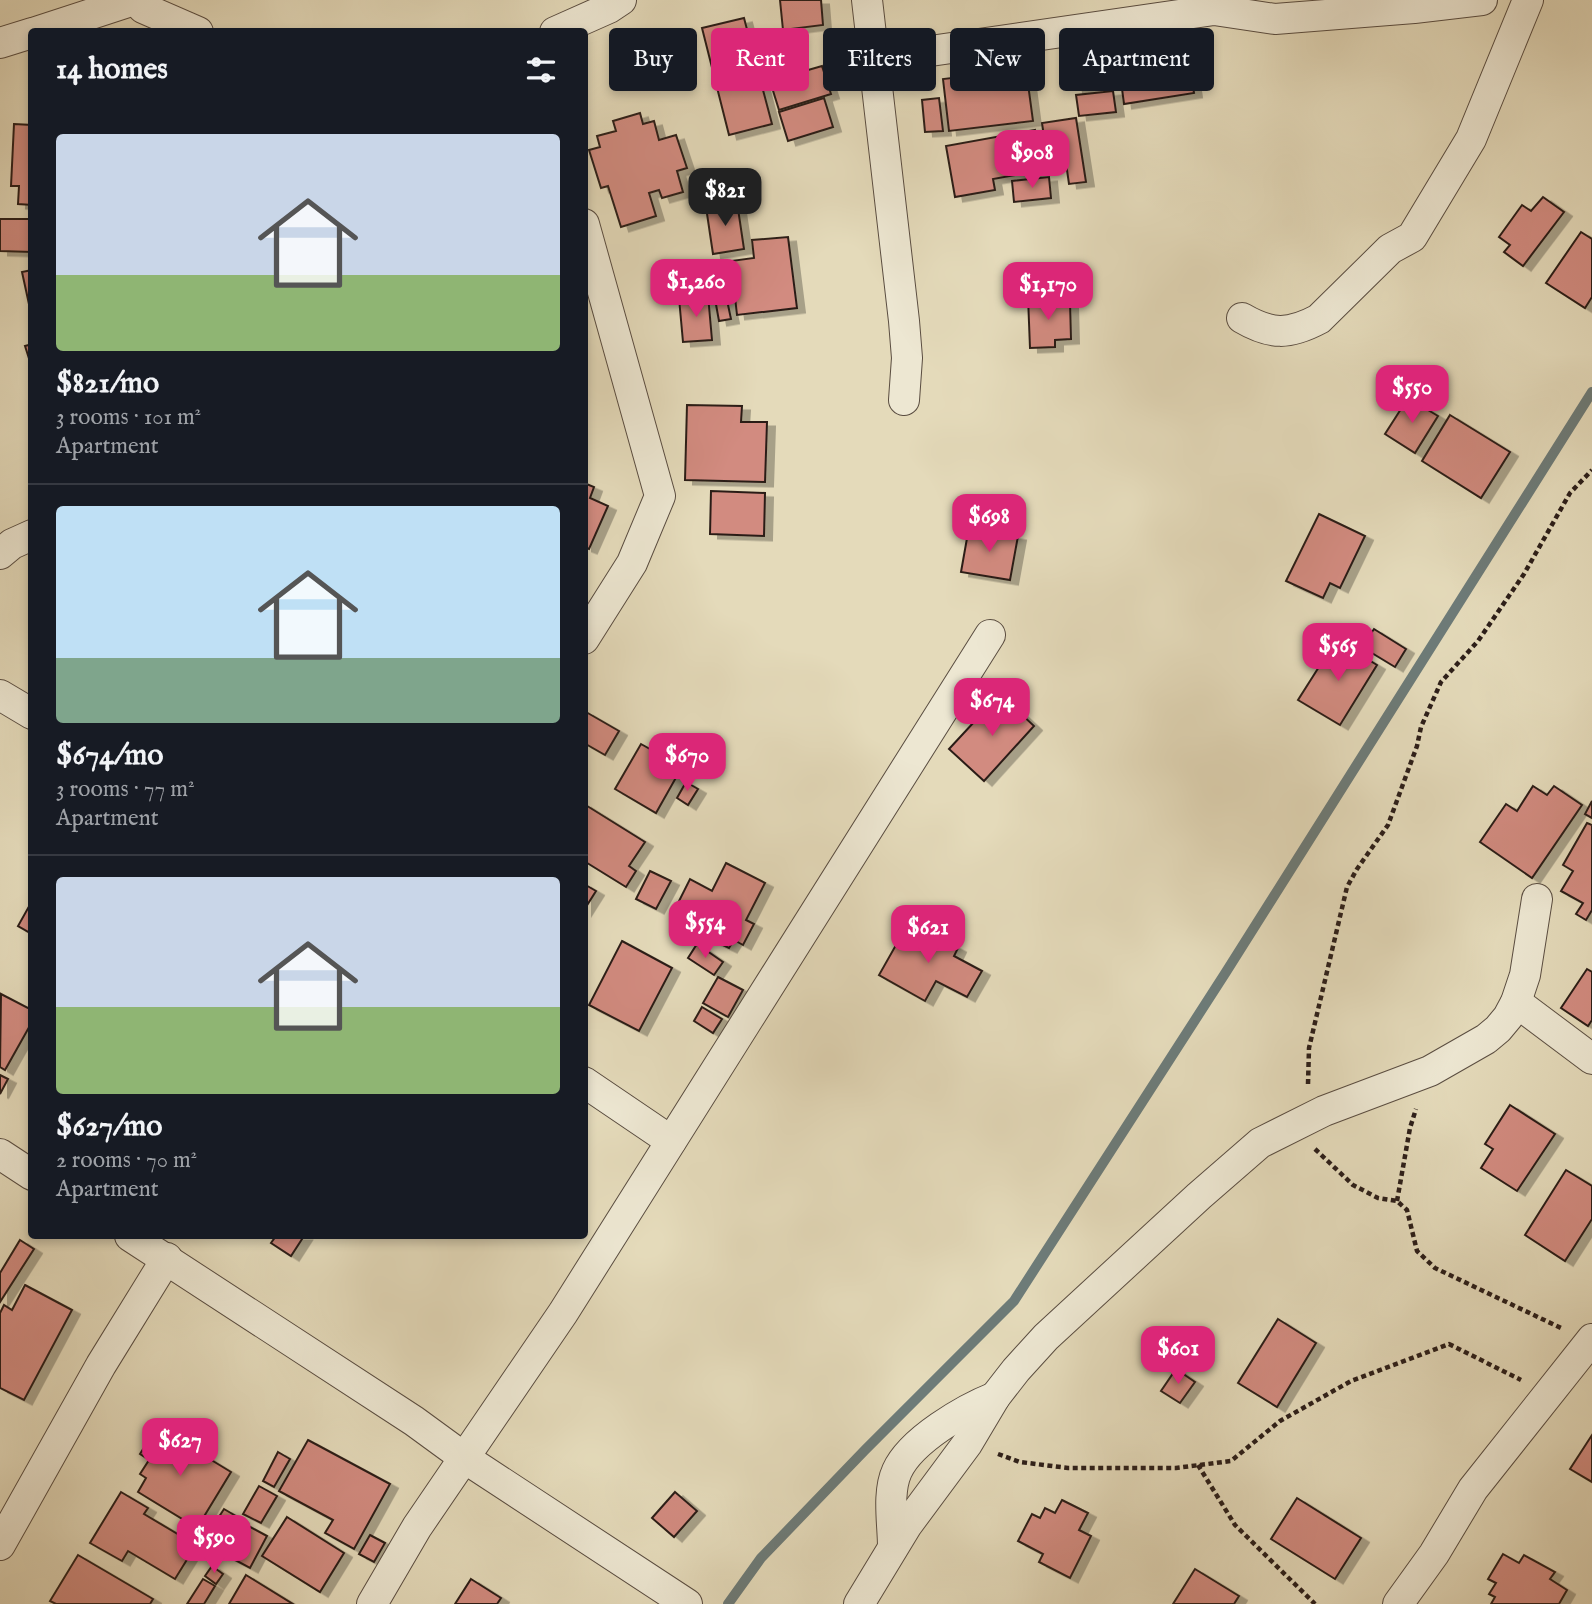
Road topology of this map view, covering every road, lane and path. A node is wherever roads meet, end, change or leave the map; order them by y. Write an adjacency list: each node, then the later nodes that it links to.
1 (621, 0): 8 (street)
2 (867, 0): 9 (street)
3 (1482, 0): 12 (street)
4 (1528, 0): 15 (street)
5 (139, 4): 6 (street); 7 (street)
6 (49, 28)
7 (190, 28)
8 (564, 28)
9 (871, 28)
10 (28, 34): 11 (street)
11 (0, 43)
12 (936, 50)
13 (878, 91): 16 (street)
14 (588, 238): 20 (street)
15 (1242, 318)
16 (904, 400)
17 (1592, 470): 29 (path)
18 (28, 537): 19 (street)
19 (0, 554)
20 (588, 633)
21 (990, 635): 30 (street)
22 (0, 695): 23 (street)
23 (28, 712)
24 (1537, 899): 25 (street)
25 (1516, 1002): 26 (street); 27 (street)
26 (1592, 1059)
27 (1430, 1071): 29 (street); 33 (path)
28 (588, 1085): 30 (street)
29 (1299, 1123): 33 (path); 39 (street)
30 (671, 1141): 41 (street)
31 (0, 1154): 32 (street)
32 (28, 1172)
33 (1397, 1201): 36 (path)
34 (135, 1239): 35 (street)
35 (167, 1258): 41 (street); 43 (street)
36 (1591, 1340): 38 (street)
37 (1592, 1379): 38 (street)
38 (1549, 1393): 42 (path); 49 (street)
39 (995, 1397): 40 (street); 44 (street)
40 (967, 1444): 42 (path); 44 (street)
41 (466, 1459): 45 (street); 46 (street)
42 (1198, 1465): 48 (path)
43 (0, 1544)
44 (893, 1547): 47 (street)
45 (372, 1604)
46 (687, 1604)
47 (859, 1604)
48 (1315, 1604)
49 (1398, 1604)

